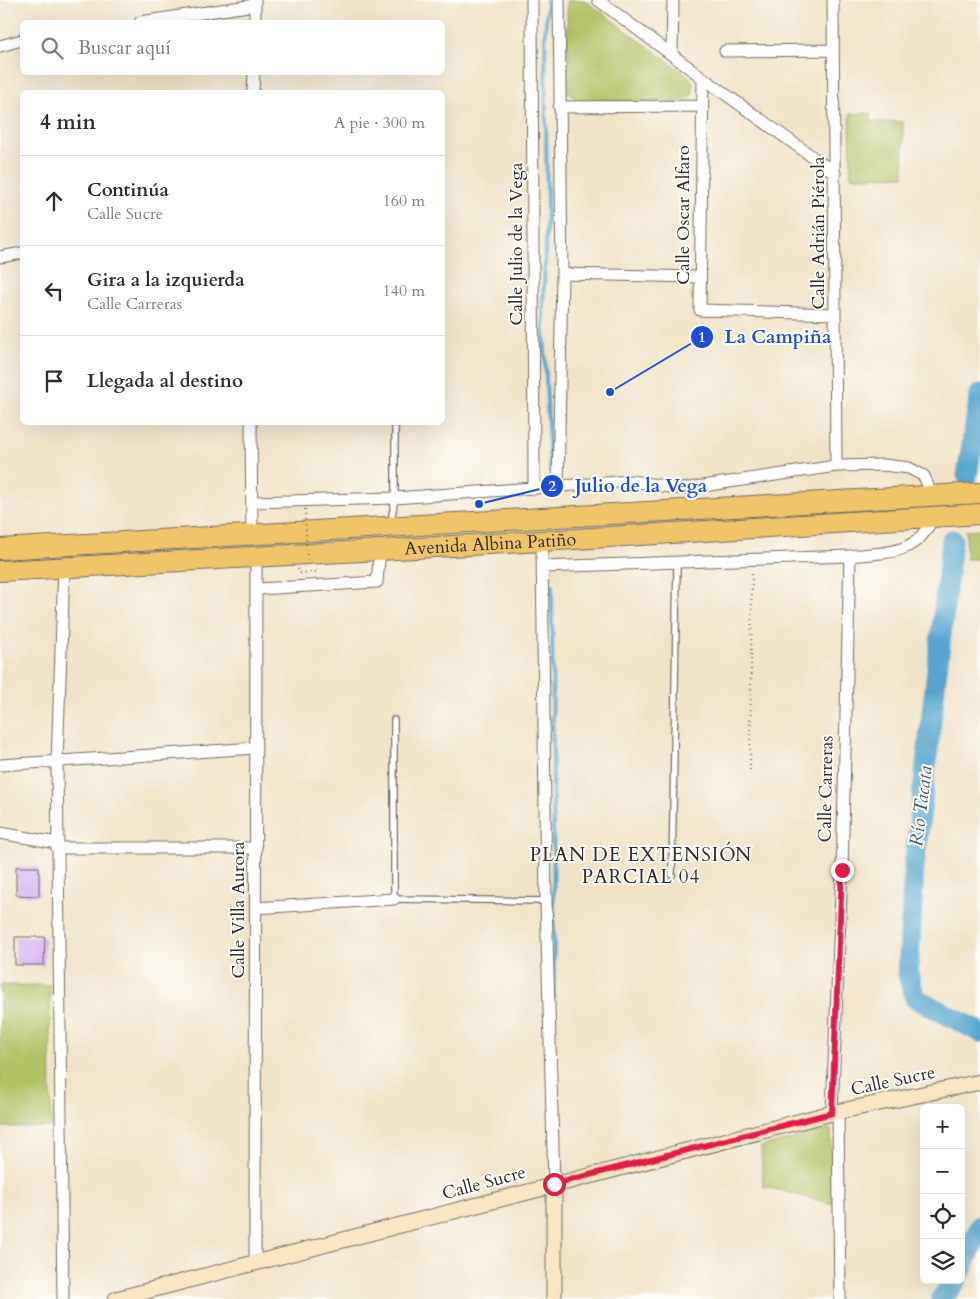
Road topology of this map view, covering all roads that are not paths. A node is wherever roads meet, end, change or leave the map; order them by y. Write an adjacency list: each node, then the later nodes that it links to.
1 (532, 0): 29 (street, Calle Julio de la Vega)
2 (559, 0): 18 (street)
3 (598, 0): 13 (street)
4 (673, 0): 13 (street)
5 (833, 0): 11 (street, Calle Adrián Piérola)
6 (255, 3): 7 (street); 8 (street)
7 (152, 20)
8 (255, 20)
9 (20, 41): 10 (street)
10 (0, 46)
11 (833, 50): 12 (street); 19 (street, Calle Adrián Piérola)
12 (725, 51)
13 (672, 55): 15 (street)
14 (254, 75): 16 (street)
15 (703, 78): 17 (street, Calle Oscar Alfaro); 19 (street)
16 (253, 90)
17 (701, 106): 18 (street); 23 (street, Calle Oscar Alfaro)
18 (559, 107): 22 (street)
19 (835, 173): 24 (street, Calle Adrián Piérola)
20 (20, 253): 21 (street)
21 (0, 257)
22 (562, 274): 23 (street); 28 (street)
23 (700, 277): 24 (street, Calle Oscar Alfaro)
24 (835, 314): 27 (street, Calle Adrián Piérola)
25 (251, 425): 33 (street)
26 (395, 425): 32 (lane)
27 (836, 466): 28 (street); 31 (street)
28 (558, 488): 29 (street)
29 (534, 489): 32 (street)
30 (980, 493): 31 (highway, Avenida Albina Patiño)
31 (932, 496): 36 (highway, Avenida Albina Patiño)
32 (395, 498): 33 (street); 36 (lane)
33 (252, 502): 37 (street)
34 (980, 514): 35 (highway, Avenida Albina Patiño)
35 (933, 517): 38 (highway, Avenida Albina Patiño); 41 (street)
36 (390, 527): 37 (highway, Avenida Albina Patiño)
37 (252, 535): 39 (highway, Avenida Albina Patiño)
38 (542, 541): 40 (highway, Avenida Albina Patiño); 44 (street)
39 (0, 549)
40 (380, 550): 42 (highway, Avenida Albina Patiño); 47 (street)
41 (850, 556): 43 (street); 60 (street, Calle Carreras)
42 (256, 557): 45 (highway, Avenida Albina Patiño); 47 (street, Calle Villa Aurora)
43 (677, 563): 44 (street); 55 (lane)
44 (543, 566): 57 (street)
45 (64, 567): 46 (highway, Avenida Albina Patiño); 50 (street)
46 (0, 571)
47 (258, 589): 49 (street, Calle Villa Aurora)
48 (394, 720): 56 (lane)
49 (256, 748): 50 (street); 54 (street, Calle Villa Aurora)
50 (57, 762): 51 (street); 53 (street)
51 (0, 765)
52 (0, 833): 53 (street)
53 (57, 845): 54 (street); 63 (street)
54 (256, 848): 58 (street, Calle Villa Aurora)
55 (672, 875)
56 (394, 899): 57 (lane); 58 (street)
57 (546, 901): 61 (street)
58 (256, 908): 62 (street, Calle Villa Aurora)
59 (980, 1082): 60 (main road, Calle Sucre)
60 (835, 1112): 61 (main road, Calle Sucre); 66 (street, Calle Carreras)
61 (554, 1184): 62 (main road, Calle Sucre); 65 (main road)
62 (256, 1264): 64 (main road, Calle Sucre)
63 (63, 1299)
64 (116, 1299)
65 (554, 1299)
66 (840, 1299)

